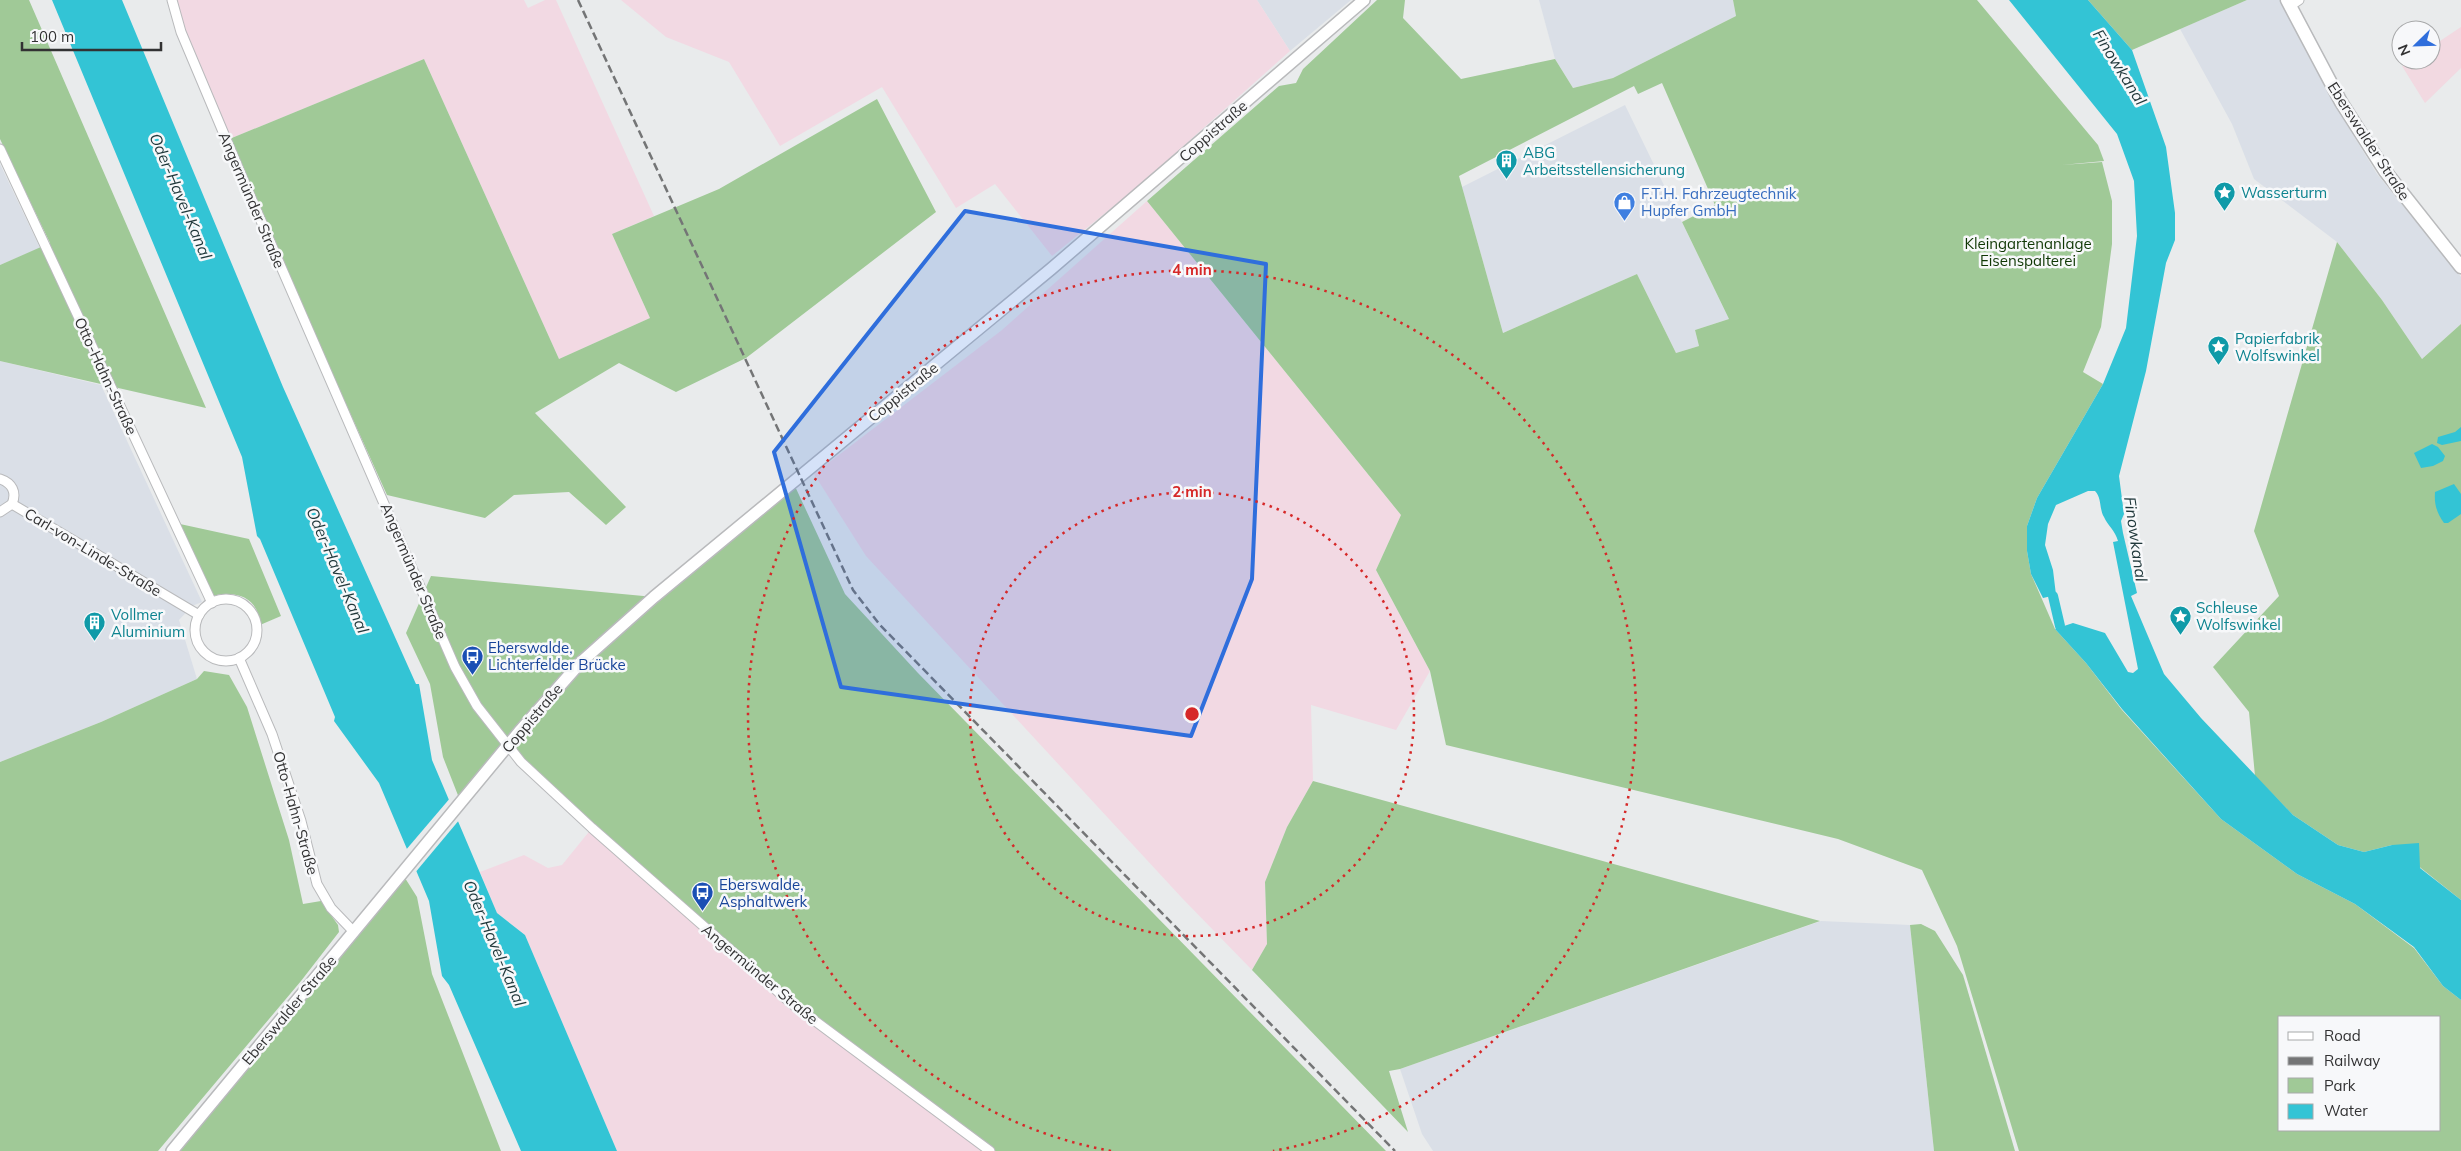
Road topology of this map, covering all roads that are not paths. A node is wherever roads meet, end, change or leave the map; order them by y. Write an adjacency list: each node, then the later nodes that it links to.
1 (172, 0): 12 (street, Angermünder Straße)
2 (1364, 0): 12 (main road, Coppistraße)
3 (2292, 2): 5 (main road, Eberswalder Straße)
4 (0, 149): 9 (street, Otto-Hahn-Straße)
5 (2461, 267)
6 (0, 479): 7 (street, Carl-von-Linde-Straße)
7 (12, 504): 8 (street, Carl-von-Linde-Straße); 10 (street, Carl-von-Linde-Straße)
8 (0, 512)
9 (212, 603): 10 (street); 11 (street)
10 (199, 615): 11 (street)
11 (239, 658): 14 (street, Otto-Hahn-Straße)
12 (508, 746): 13 (main road, Coppistraße); 16 (street, Angermünder Straße)
13 (405, 870): 14 (main road, Eberswalder Straße)
14 (354, 932): 15 (main road, Eberswalder Straße)
15 (172, 1151)
16 (990, 1151)

